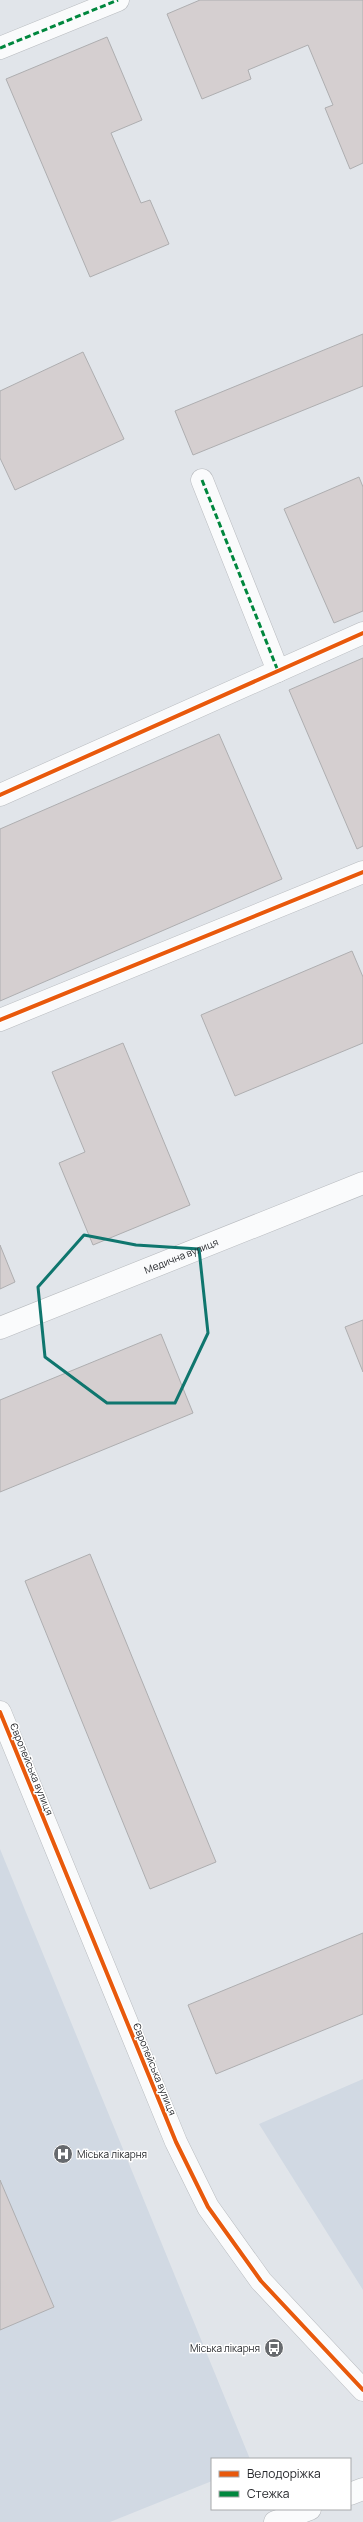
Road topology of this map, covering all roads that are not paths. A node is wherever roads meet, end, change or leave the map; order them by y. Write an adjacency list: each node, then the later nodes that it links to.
1 (118, 0): 2 (street)
2 (0, 48)
3 (202, 480): 5 (street)
4 (363, 633): 5 (street)
5 (278, 671): 6 (street)
6 (0, 795)
7 (363, 872): 8 (street)
8 (0, 1020)
9 (363, 1183): 10 (street, Медична вулиця)
10 (0, 1328)
11 (0, 1712): 12 (street, Європейська вулиця)
12 (363, 2390)
13 (363, 2489): 14 (street)
14 (351, 2494)
15 (307, 2510): 16 (street)
16 (275, 2522)

